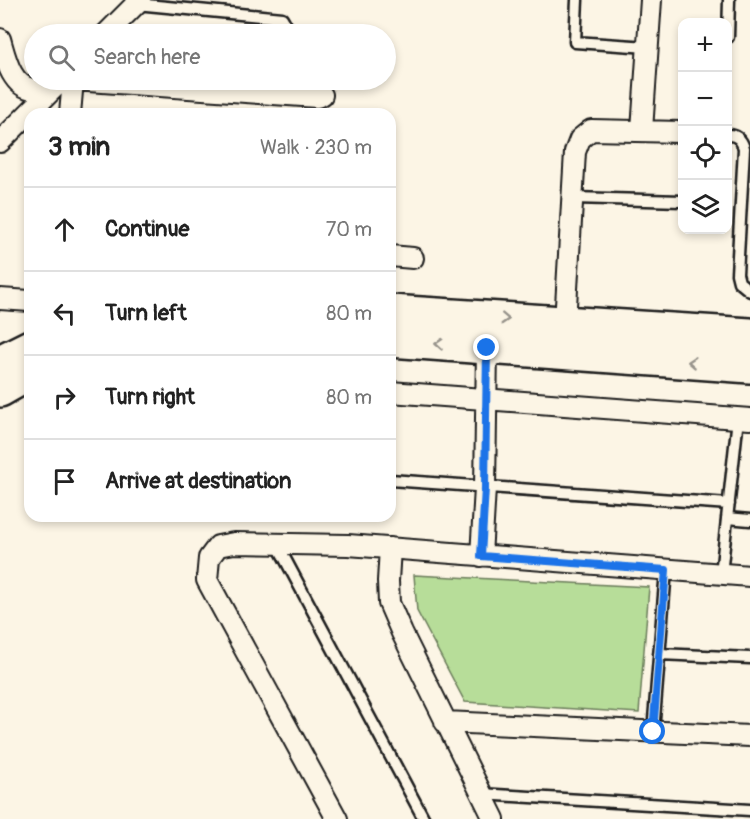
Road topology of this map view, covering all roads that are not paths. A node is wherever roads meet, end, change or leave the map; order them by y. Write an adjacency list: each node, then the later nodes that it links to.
1 (578, 0): 9 (lane)
2 (651, 0): 9 (street)
3 (729, 0): 5 (lane)
4 (138, 2): 6 (street); 7 (lane)
5 (729, 18)
6 (116, 24)
7 (285, 24)
8 (0, 39): 10 (street)
9 (648, 47): 18 (street)
10 (24, 86)
11 (56, 90): 15 (street)
12 (67, 90): 16 (street)
13 (207, 90): 14 (street)
14 (319, 90)
15 (37, 108)
16 (69, 108)
17 (24, 120): 21 (street)
18 (642, 130): 19 (street); 22 (street)
19 (678, 132)
20 (732, 135): 26 (lane)
21 (0, 142)
22 (573, 198): 23 (lane); 30 (street)
23 (678, 201)
24 (396, 257): 25 (street)
25 (413, 258)
26 (750, 291)
27 (0, 298): 28 (street)
28 (24, 300)
29 (396, 312): 30 (highway, one-way to 30)
30 (565, 323): 31 (highway); 35 (highway)
31 (750, 335)
32 (396, 340): 33 (highway, one-way to 32)
33 (487, 348): 35 (highway); 41 (street)
34 (24, 350): 36 (highway)
35 (620, 357): 37 (highway, one-way to 35)
36 (0, 362)
37 (750, 366)
38 (24, 376): 39 (highway)
39 (0, 390)
40 (396, 392): 41 (street)
41 (487, 399): 42 (street); 44 (street)
42 (744, 419): 45 (lane)
43 (396, 481): 44 (lane)
44 (485, 488): 45 (lane); 50 (street)
45 (729, 504): 46 (lane)
46 (727, 518): 47 (lane); 52 (lane)
47 (750, 520)
48 (277, 544): 49 (street); 61 (street); 62 (lane)
49 (390, 548): 50 (street); 56 (street)
50 (481, 556): 51 (street)
51 (666, 570): 52 (street); 54 (lane)
52 (721, 574): 53 (street)
53 (750, 576)
54 (659, 654): 55 (lane); 57 (lane)
55 (750, 658)
56 (445, 722): 57 (street); 59 (street)
57 (653, 732): 58 (street)
58 (750, 736)
59 (481, 794): 60 (lane); 63 (street)
60 (750, 810)
61 (337, 819)
62 (424, 819)
63 (494, 819)

